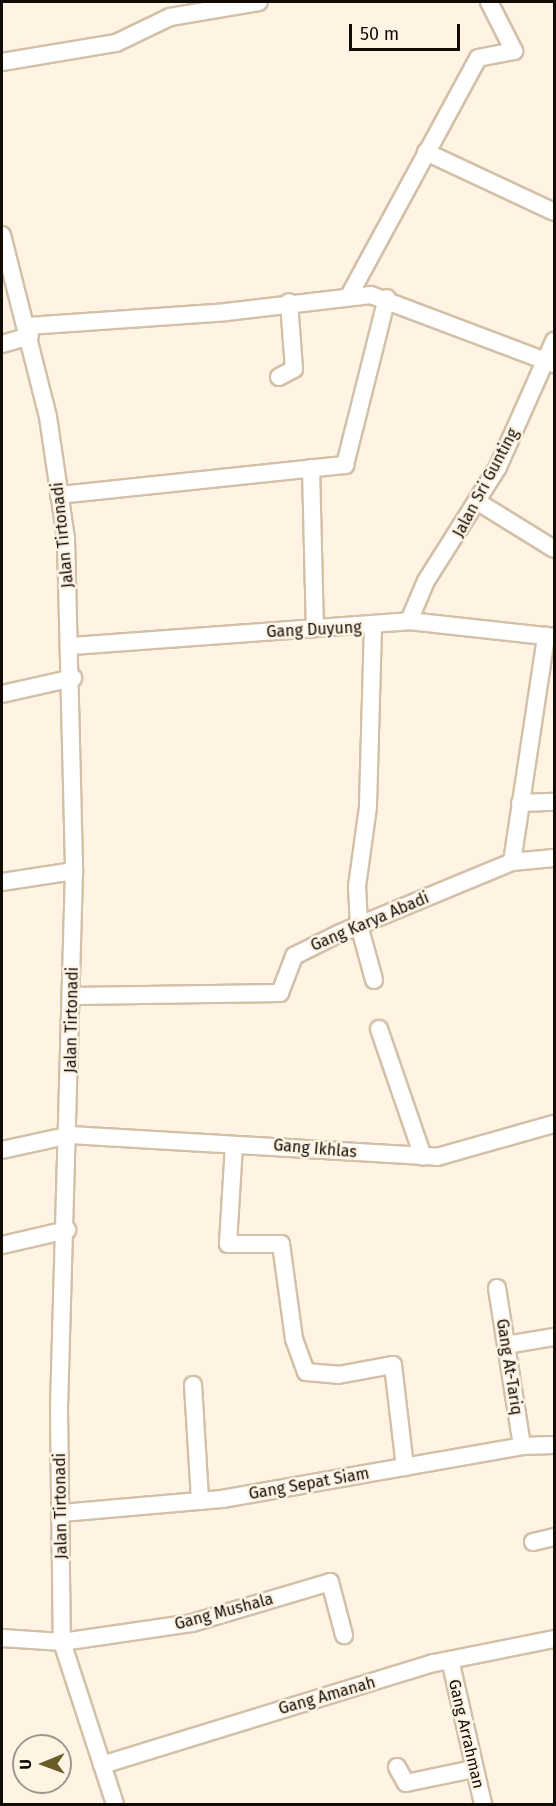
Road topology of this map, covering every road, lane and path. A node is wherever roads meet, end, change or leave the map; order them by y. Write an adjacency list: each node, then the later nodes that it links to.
1 (259, 2): 3 (street)
2 (493, 3): 4 (street)
3 (2, 62)
4 (426, 152): 5 (street); 7 (street)
5 (555, 212)
6 (2, 235): 10 (street, Jalan Tirtonadi)
7 (350, 294): 8 (street); 9 (street)
8 (387, 298): 13 (street); 15 (street)
9 (289, 302): 10 (street); 14 (street)
10 (29, 331): 12 (street); 16 (street, Jalan Tirtonadi)
11 (555, 341): 13 (street, Jalan Sri Gunting)
12 (2, 344)
13 (550, 362): 17 (street, Jalan Sri Gunting)
14 (279, 377)
15 (311, 468): 16 (street); 21 (street)
16 (59, 495): 23 (street, Jalan Tirtonadi)
17 (478, 502): 18 (street); 19 (street, Jalan Sri Gunting)
18 (555, 549)
19 (409, 621): 20 (street, Gang Duyung); 22 (street, Gang Duyung)
20 (373, 626): 21 (street, Gang Duyung); 32 (street)
21 (315, 628): 23 (street, Gang Duyung)
22 (550, 636): 27 (street)
23 (72, 646): 24 (street, Jalan Tirtonadi)
24 (73, 678): 25 (street); 30 (street, Jalan Tirtonadi)
25 (2, 694)
26 (555, 802): 27 (street)
27 (520, 803): 29 (street)
28 (555, 858): 29 (street, Gang Karya Abadi)
29 (512, 862): 32 (street, Gang Karya Abadi)
30 (74, 871): 31 (street); 34 (street, Jalan Tirtonadi)
31 (2, 882)
32 (359, 925): 33 (street); 34 (street, Gang Karya Abadi)
33 (374, 980)
34 (73, 996): 37 (street, Jalan Tirtonadi)
35 (379, 1029): 40 (street)
36 (555, 1124): 40 (street, Gang Ikhlas)
37 (70, 1135): 38 (street, Gang Ikhlas); 39 (street, Gang Ikhlas); 41 (street, Jalan Tirtonadi)
38 (234, 1144): 40 (street, Gang Ikhlas); 49 (street)
39 (2, 1150)
40 (423, 1157)
41 (67, 1230): 42 (street); 51 (street, Jalan Tirtonadi)
42 (2, 1245)
43 (497, 1288): 45 (street, Gang At-Tariq)
44 (555, 1337): 45 (street)
45 (506, 1345): 48 (street, Gang At-Tariq)
46 (193, 1385): 50 (street)
47 (555, 1445): 48 (street, Gang Sepat Siam)
48 (522, 1446): 49 (street, Gang Sepat Siam)
49 (405, 1467): 50 (street, Gang Sepat Siam)
50 (200, 1501): 51 (street, Gang Sepat Siam)
51 (61, 1513): 57 (street, Jalan Tirtonadi)
52 (555, 1536): 53 (street)
53 (533, 1542)
54 (344, 1635): 57 (street, Gang Mushala)
55 (2, 1638): 57 (street)
56 (555, 1639): 58 (street, Gang Amanah)
57 (62, 1642): 59 (street, Jalan Tirtonadi)
58 (451, 1664): 59 (street, Gang Amanah); 61 (street, Gang Arrahman)
59 (102, 1765): 62 (street, Jalan Tirtonadi)
60 (397, 1767): 61 (street)
61 (474, 1769): 63 (street, Gang Arrahman)
62 (115, 1804)
63 (483, 1804)

